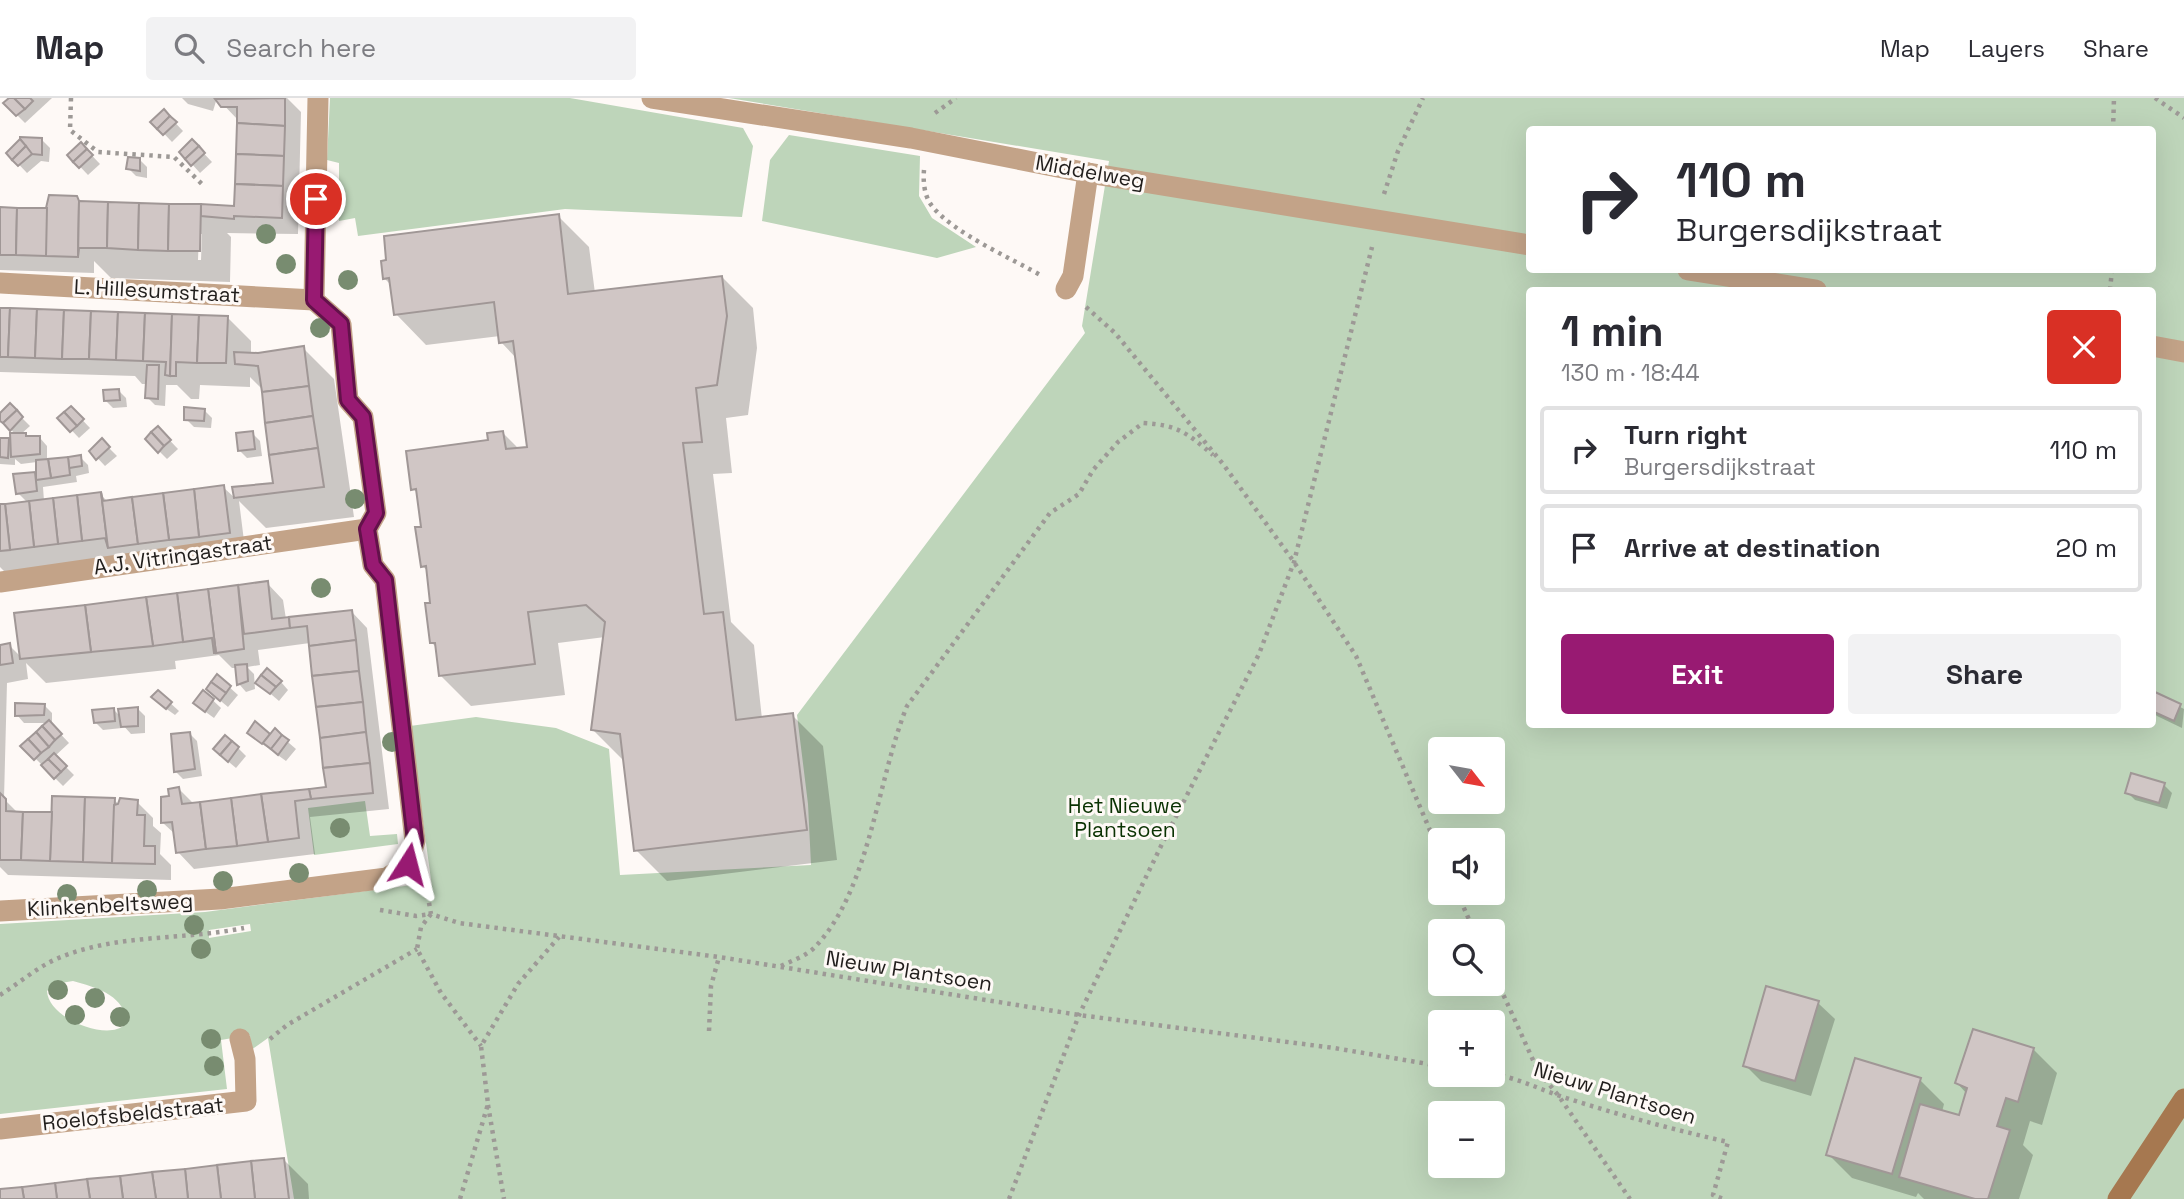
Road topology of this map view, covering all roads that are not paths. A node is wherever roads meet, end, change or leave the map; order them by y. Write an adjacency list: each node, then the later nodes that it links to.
1 (318, 98): 9 (street)
2 (652, 98): 3 (street, Middelweg)
3 (1088, 173): 4 (street, Middelweg); 8 (street)
4 (1526, 244)
5 (1707, 273): 7 (street)
6 (0, 283): 9 (street, L. Hillesumstraat)
7 (1797, 287)
8 (1066, 289)
9 (314, 300): 12 (street)
10 (2156, 347): 11 (street)
11 (2184, 352)
12 (367, 529): 13 (street, A.J. Vitringastraat); 14 (street, Klinkenbeltsweg)
13 (0, 582)
14 (0, 911)
15 (243, 1049): 17 (street, Roelofsbeldstraat)
16 (2184, 1099): 18 (street)
17 (0, 1129)
18 (2118, 1199)

